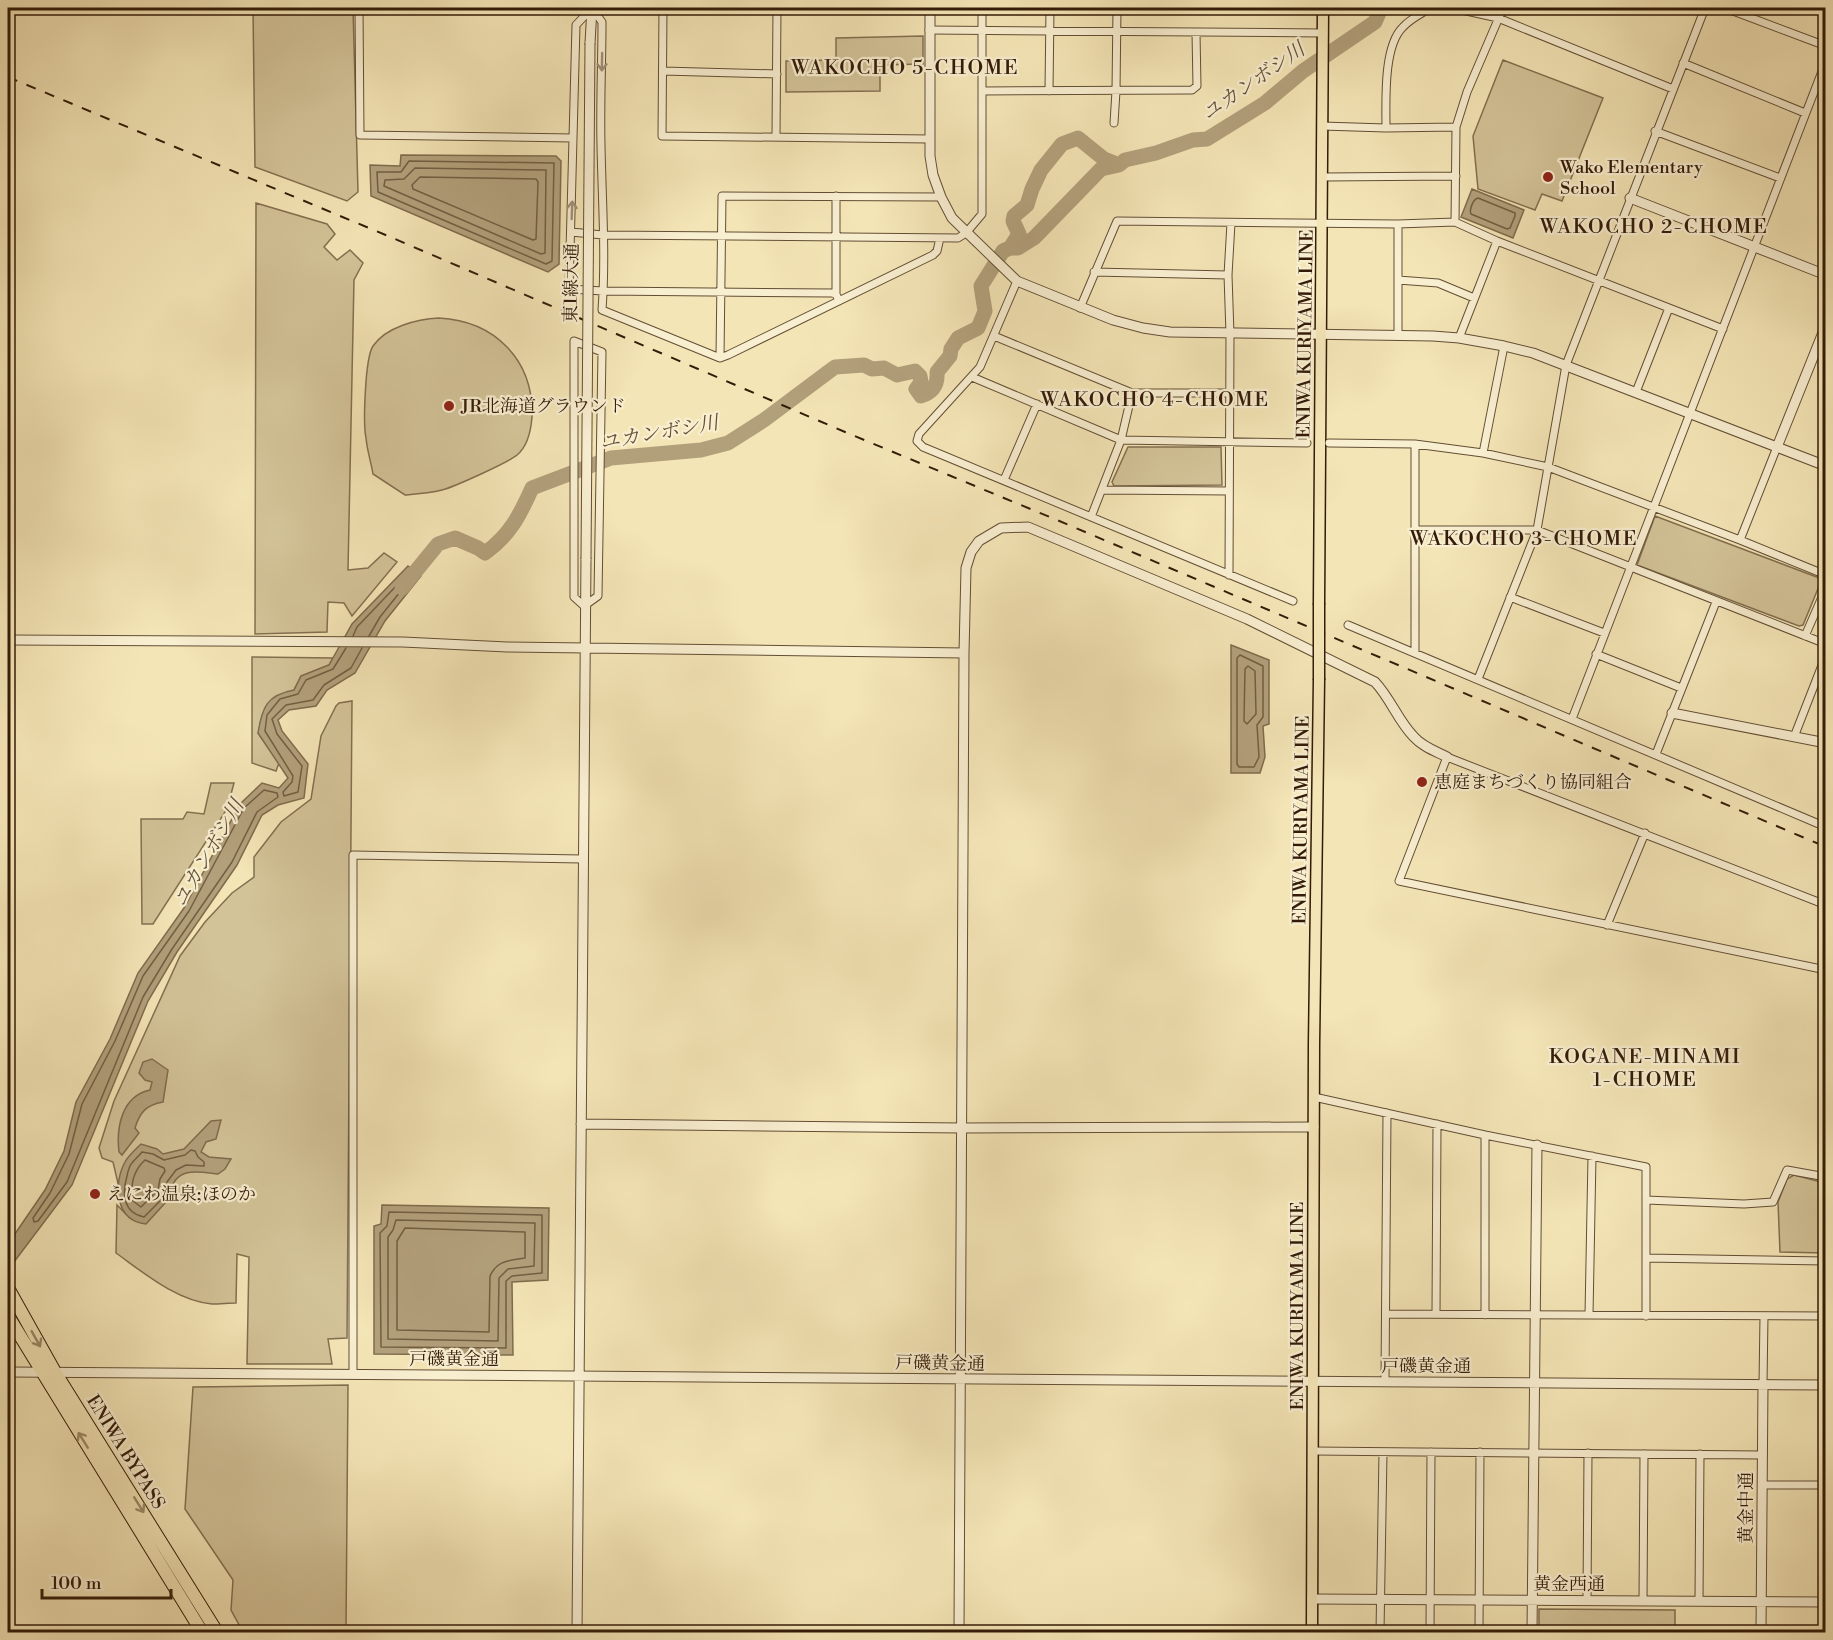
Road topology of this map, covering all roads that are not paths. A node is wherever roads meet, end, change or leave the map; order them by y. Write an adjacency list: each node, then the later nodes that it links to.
1 (359, 8): 38 (street)
2 (592, 8): 38 (street); 52 (street, one-way to 52); 110 (street, 東1線大通, bridge)
3 (663, 8): 25 (street)
4 (777, 8): 26 (street)
5 (930, 8): 17 (street)
6 (982, 8): 16 (street)
7 (1050, 8): 19 (street)
8 (1116, 8): 18 (street)
9 (1323, 8): 21 (main road, ENIWA KURIYAMA LINE)
10 (1430, 8): 35 (street)
11 (1453, 8): 15 (street)
12 (1503, 8): 15 (street)
13 (1705, 8): 24 (street)
14 (1725, 8): 22 (street)
15 (1498, 18): 27 (street); 34 (street)
16 (982, 29): 17 (street); 19 (street); 29 (street)
17 (929, 30): 39 (street)
18 (1116, 30): 19 (street); 20 (street); 28 (street)
19 (1049, 31): 30 (street)
20 (1196, 33): 21 (street); 28 (street)
21 (1323, 36): 33 (main road, ENIWA KURIYAMA LINE)
22 (1826, 46)
23 (1826, 61): 31 (street)
24 (1683, 63): 27 (street); 31 (street)
25 (663, 71): 26 (street); 37 (street)
26 (777, 74): 37 (street)
27 (1673, 88): 36 (street)
28 (1116, 90): 30 (street); 32 (street)
29 (982, 91): 30 (street); 51 (street)
30 (1049, 91)
31 (1805, 113): 42 (street)
32 (1114, 123)
33 (1322, 126): 35 (street); 41 (main road, ENIWA KURIYAMA LINE)
34 (1456, 127): 35 (street); 40 (street)
35 (1386, 128)
36 (1655, 131): 42 (street); 45 (street)
37 (776, 137): 39 (street)
38 (573, 138): 50 (street, one-way to 38)
39 (929, 139): 44 (street)
40 (1456, 176): 41 (street); 46 (street)
41 (1323, 177): 48 (main road, ENIWA KURIYAMA LINE)
42 (1780, 178): 57 (street)
43 (836, 196): 44 (street); 53 (street); 54 (street)
44 (942, 197): 51 (street)
45 (1630, 198): 57 (street); 63 (street)
46 (1455, 222): 49 (street); 56 (street)
47 (1231, 223): 48 (street); 58 (street); 59 (street)
48 (1323, 223): 49 (street); 73 (main road, ENIWA KURIYAMA LINE)
49 (1398, 224): 61 (street)
50 (571, 232): 52 (street); 64 (street)
51 (966, 233): 55 (street); 62 (street)
52 (603, 235): 53 (street); 64 (street)
53 (721, 235): 54 (street); 65 (street)
54 (837, 237): 55 (street); 66 (street)
55 (940, 238): 66 (street)
56 (1497, 241): 63 (street); 67 (street)
57 (1753, 247): 60 (street); 71 (street)
58 (1094, 272): 59 (street); 68 (street)
59 (1228, 274): 72 (street)
60 (1826, 274)
61 (1398, 280): 67 (street); 75 (street)
62 (1017, 281): 68 (street); 74 (street)
63 (1599, 281): 69 (street); 79 (street)
64 (603, 291): 65 (street); 78 (street)
65 (719, 291): 66 (street); 78 (street)
66 (837, 297): 78 (street)
67 (1474, 298): 76 (street)
68 (1080, 308): 72 (street)
69 (1669, 308): 71 (street); 81 (street)
70 (1826, 324): 91 (street)
71 (1723, 329): 85 (street)
72 (1230, 334): 73 (street); 83 (street)
73 (1320, 335): 75 (street); 135 (main road, ENIWA KURIYAMA LINE, bridge)
74 (994, 336): 80 (street); 82 (street)
75 (1398, 336): 76 (street)
76 (1459, 338): 77 (street)
77 (1504, 346): 79 (street); 92 (street)
78 (720, 358)
79 (1566, 365): 81 (street); 94 (street)
80 (972, 377): 84 (street); 95 (street)
81 (1636, 392): 85 (street)
82 (1132, 393): 83 (street); 86 (street)
83 (1229, 393): 87 (street)
84 (1037, 404): 86 (street); 95 (street)
85 (1688, 413): 91 (street); 98 (street)
86 (1121, 440): 87 (street); 96 (street)
87 (1228, 441): 88 (street); 97 (street)
88 (1307, 443)
89 (1329, 443): 90 (street)
90 (1415, 444): 92 (street); 100 (street)
91 (1777, 447): 93 (street); 102 (street)
92 (1483, 453): 94 (street)
93 (1826, 466)
94 (1548, 467): 98 (street); 101 (street)
95 (1004, 480): 99 (street)
96 (1102, 490): 97 (street); 99 (street)
97 (1229, 491): 104 (street)
98 (1652, 508): 102 (street); 103 (street)
99 (1091, 517): 104 (street)
100 (1414, 530): 101 (street); 118 (street)
101 (1537, 530): 103 (street); 107 (street)
102 (1740, 540): 105 (street)
103 (1629, 567): 109 (street); 112 (street)
104 (1229, 575): 108 (street)
105 (1826, 575)
106 (1826, 588): 113 (street)
107 (1510, 597): 112 (street); 121 (street)
108 (1293, 601)
109 (1716, 602): 113 (street); 122 (street)
110 (584, 606): 110 (street); 116 (street, 東1線大通)
111 (1348, 625): 118 (street)
112 (1604, 633): 119 (street)
113 (1805, 636): 115 (street)
114 (8, 640): 116 (street)
115 (1826, 644)
116 (585, 648): 117 (street); 131 (street, 東1線大通)
117 (964, 653): 128 (street); 140 (street)
118 (1415, 653): 121 (street)
119 (1596, 654): 122 (street); 124 (street)
120 (1826, 655): 125 (street)
121 (1478, 679): 124 (street)
122 (1681, 688): 123 (street)
123 (1672, 713): 125 (street); 127 (street)
124 (1572, 719): 127 (street)
125 (1794, 737): 126 (street)
126 (1826, 743)
127 (1656, 754): 129 (street)
128 (1447, 757): 130 (street); 133 (street)
129 (1826, 826)
130 (1645, 833): 132 (street); 133 (street)
131 (582, 859): 137 (street, 東1線大通); 161 (street)
132 (1826, 906)
133 (1607, 925): 134 (street)
134 (1826, 970)
135 (1314, 1097): 136 (street); 139 (main road, ENIWA KURIYAMA LINE)
136 (1387, 1113): 138 (street); 149 (street)
137 (581, 1124): 140 (street); 162 (street, 東1線大通)
138 (1437, 1124): 141 (street); 150 (street)
139 (1314, 1127): 140 (street); 164 (main road, ENIWA KURIYAMA LINE)
140 (962, 1128): 163 (street)
141 (1485, 1135): 142 (street); 151 (street)
142 (1537, 1145): 143 (street); 152 (street)
143 (1592, 1156): 145 (street); 153 (street)
144 (1826, 1177): 145 (street)
145 (1646, 1200): 146 (street)
146 (1646, 1258): 147 (street); 155 (street)
147 (1826, 1261)
148 (8, 1288): 160 (highway, ENIWA BYPASS, one-way to 160)
149 (1386, 1314): 150 (street); 165 (street)
150 (1436, 1314): 151 (street)
151 (1485, 1315): 152 (street)
152 (1534, 1315): 153 (street); 166 (street)
153 (1589, 1315): 155 (street)
154 (8, 1316): 159 (highway, ENIWA BYPASS)
155 (1646, 1316): 156 (street)
156 (1764, 1316): 157 (street); 167 (street)
157 (1826, 1316)
158 (8, 1372): 159 (street, 戸磯黄金通)
159 (41, 1372): 160 (street, 戸磯黄金通); 190 (highway, ENIWA BYPASS, one-way to 159)
160 (55, 1372): 161 (street, 戸磯黄金通); 191 (highway, ENIWA BYPASS, one-way to 191)
161 (353, 1374): 162 (street, 戸磯黄金通)
162 (579, 1376): 163 (street, 戸磯黄金通); 192 (street, 東1線大通)
163 (960, 1380): 164 (street, 戸磯黄金通); 193 (street)
164 (1313, 1381): 165 (street, 戸磯黄金通); 169 (main road, ENIWA KURIYAMA LINE)
165 (1385, 1382): 166 (street, 戸磯黄金通)
166 (1534, 1383): 167 (street, 戸磯黄金通); 173 (street)
167 (1763, 1384): 168 (street, 戸磯黄金通); 177 (street, 黄金中通)
168 (1826, 1385)
169 (1313, 1451): 170 (street); 180 (main road, ENIWA KURIYAMA LINE)
170 (1383, 1452): 171 (street); 183 (street)
171 (1431, 1452): 172 (street); 181 (street)
172 (1480, 1452): 173 (street); 182 (street)
173 (1534, 1453): 174 (street); 184 (street)
174 (1588, 1453): 175 (street); 185 (street)
175 (1644, 1454): 176 (street); 186 (street)
176 (1700, 1454): 177 (street); 187 (street)
177 (1762, 1455): 178 (street, 黄金中通)
178 (1763, 1485): 179 (street); 188 (street, 黄金中通)
179 (1826, 1485)
180 (1312, 1599): 183 (street, 黄金西通); 194 (main road, ENIWA KURIYAMA LINE)
181 (1430, 1599): 182 (street, 黄金西通); 183 (street, 黄金西通); 196 (street)
182 (1478, 1599): 184 (street, 黄金西通); 197 (street)
183 (1380, 1600): 195 (street)
184 (1533, 1600): 185 (street, 黄金西通); 198 (street)
185 (1587, 1600): 186 (street, 黄金西通)
186 (1643, 1601): 187 (street, 黄金西通)
187 (1699, 1601): 188 (street, 黄金西通)
188 (1762, 1602): 189 (street, 黄金西通); 199 (street, 黄金中通)
189 (1826, 1602)
190 (202, 1632)
191 (217, 1632)
192 (577, 1632)
193 (959, 1632)
194 (1312, 1632)
195 (1380, 1632)
196 (1430, 1632)
197 (1479, 1632)
198 (1532, 1632)
199 (1761, 1632)

